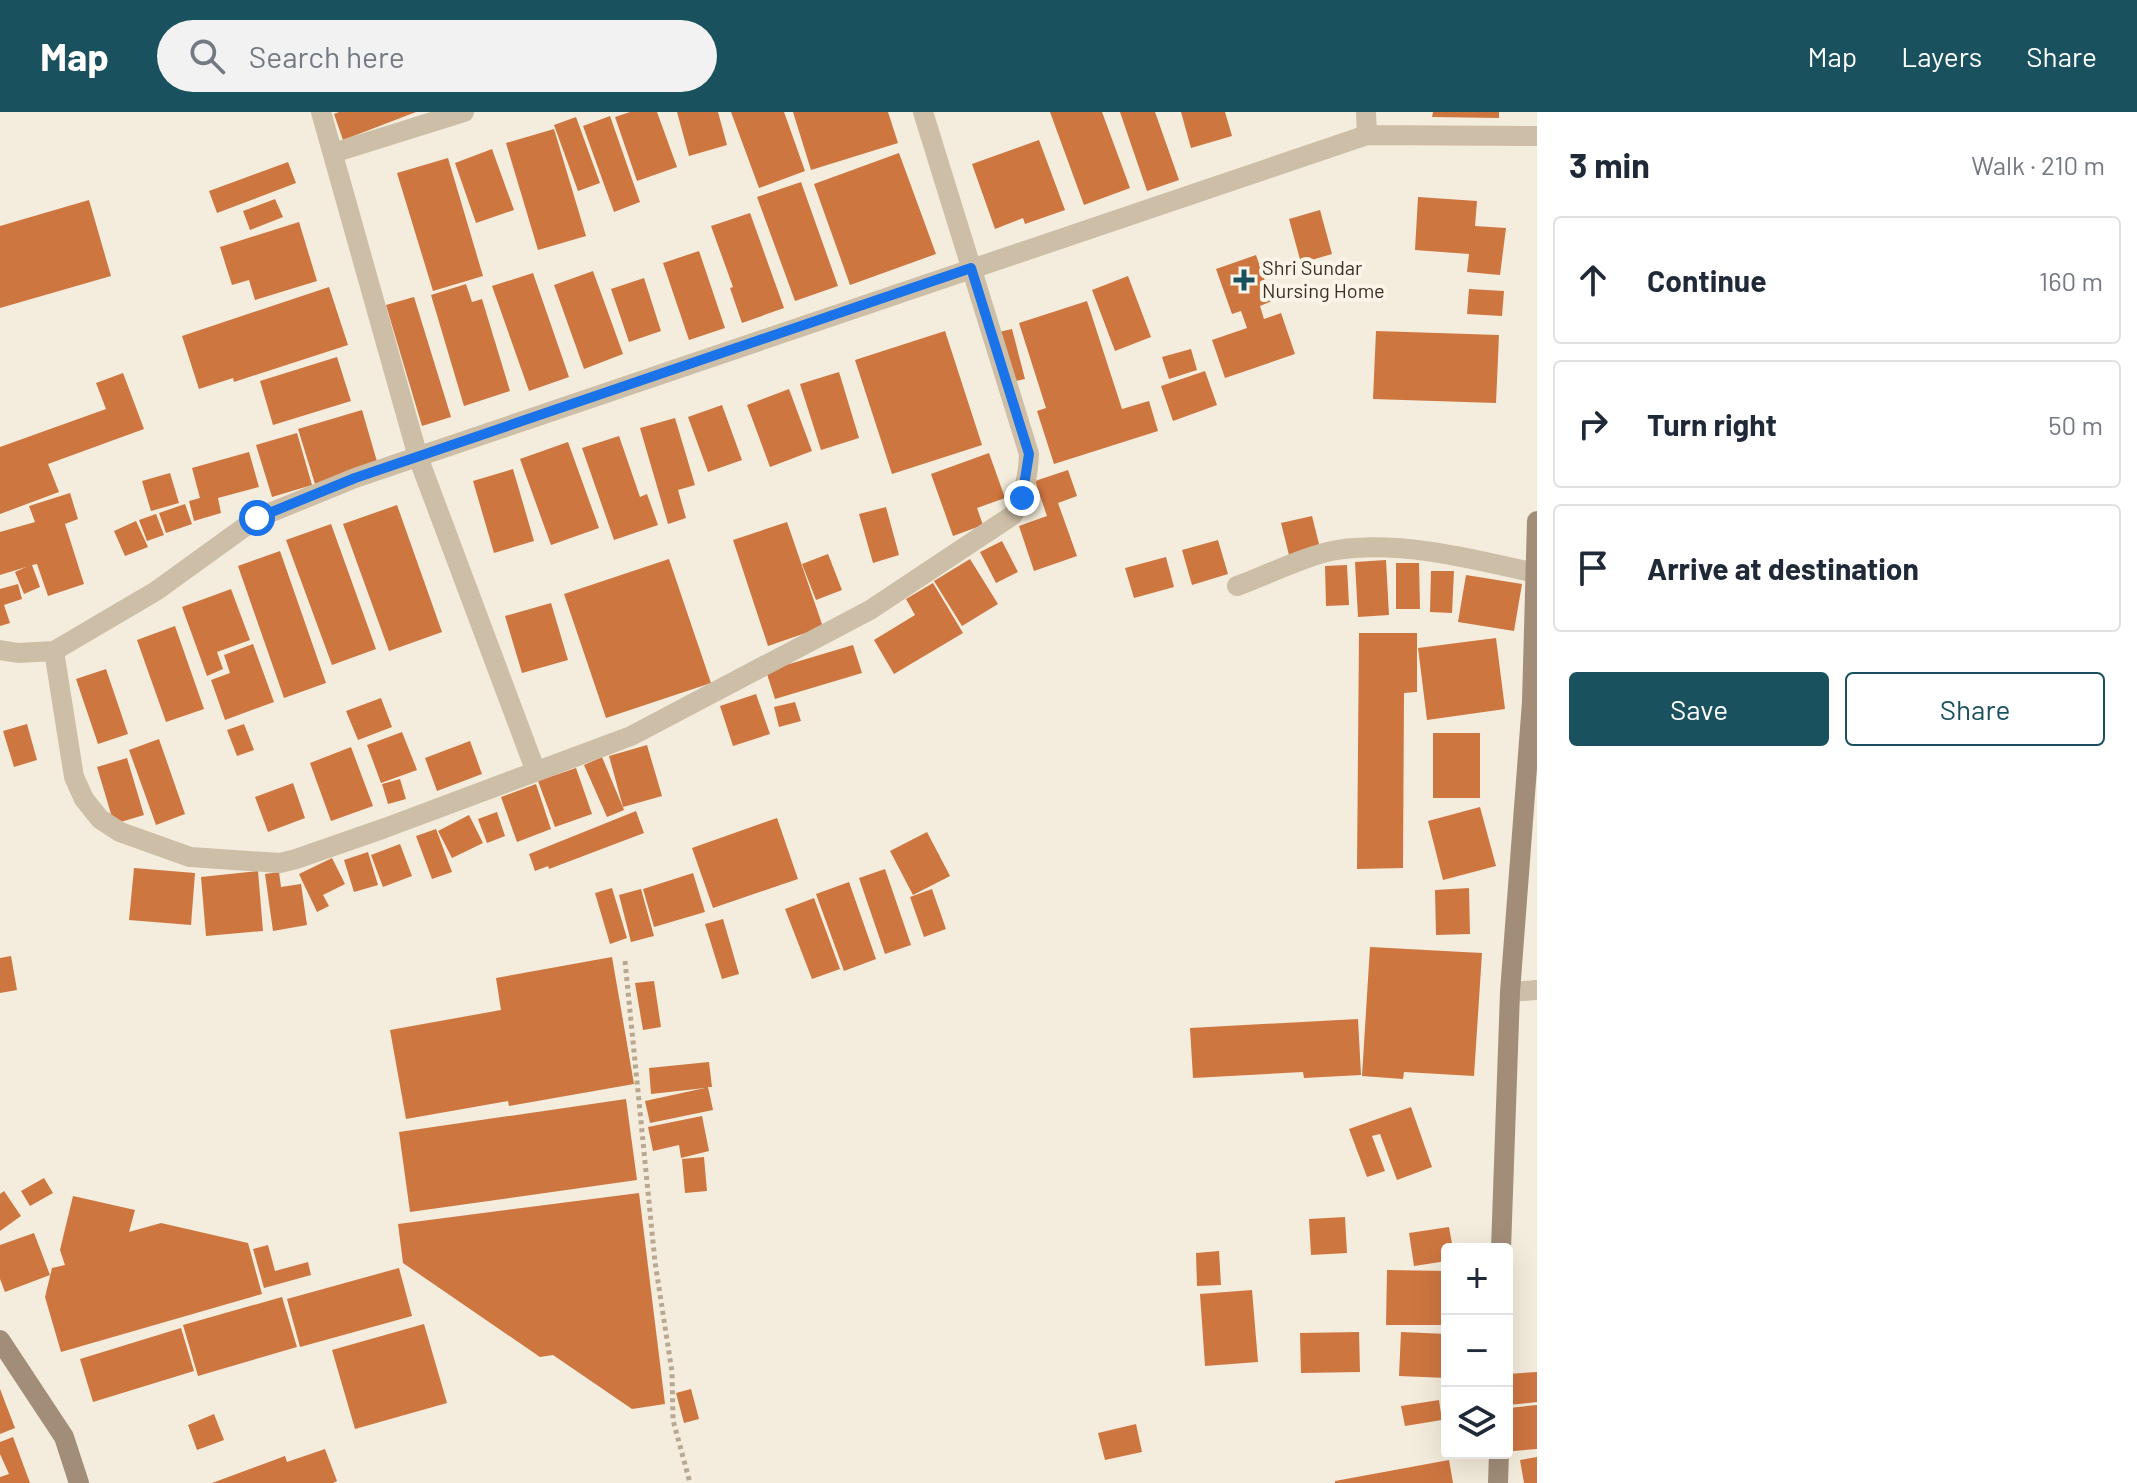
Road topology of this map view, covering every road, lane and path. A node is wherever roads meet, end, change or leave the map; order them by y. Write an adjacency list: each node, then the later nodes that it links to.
1 (321, 112): 7 (street)
2 (464, 112): 7 (street)
3 (923, 112): 8 (street)
4 (1366, 112): 5 (street)
5 (1367, 135): 6 (street); 8 (street)
6 (1537, 136)
7 (333, 153): 9 (street)
8 (971, 268): 9 (street); 15 (street)
9 (418, 457): 14 (street); 15 (street)
10 (1537, 521): 11 (street)
11 (1535, 566): 12 (street); 18 (street)
12 (1237, 586)
13 (0, 650): 14 (street)
14 (54, 651): 15 (street)
15 (536, 772)
16 (625, 961): 23 (path)
17 (1537, 990): 18 (street)
18 (1510, 992): 19 (street)
19 (1501, 1243)
20 (0, 1340): 22 (street)
21 (1499, 1459): 24 (street)
22 (79, 1483)
23 (690, 1483)
24 (1498, 1483)

